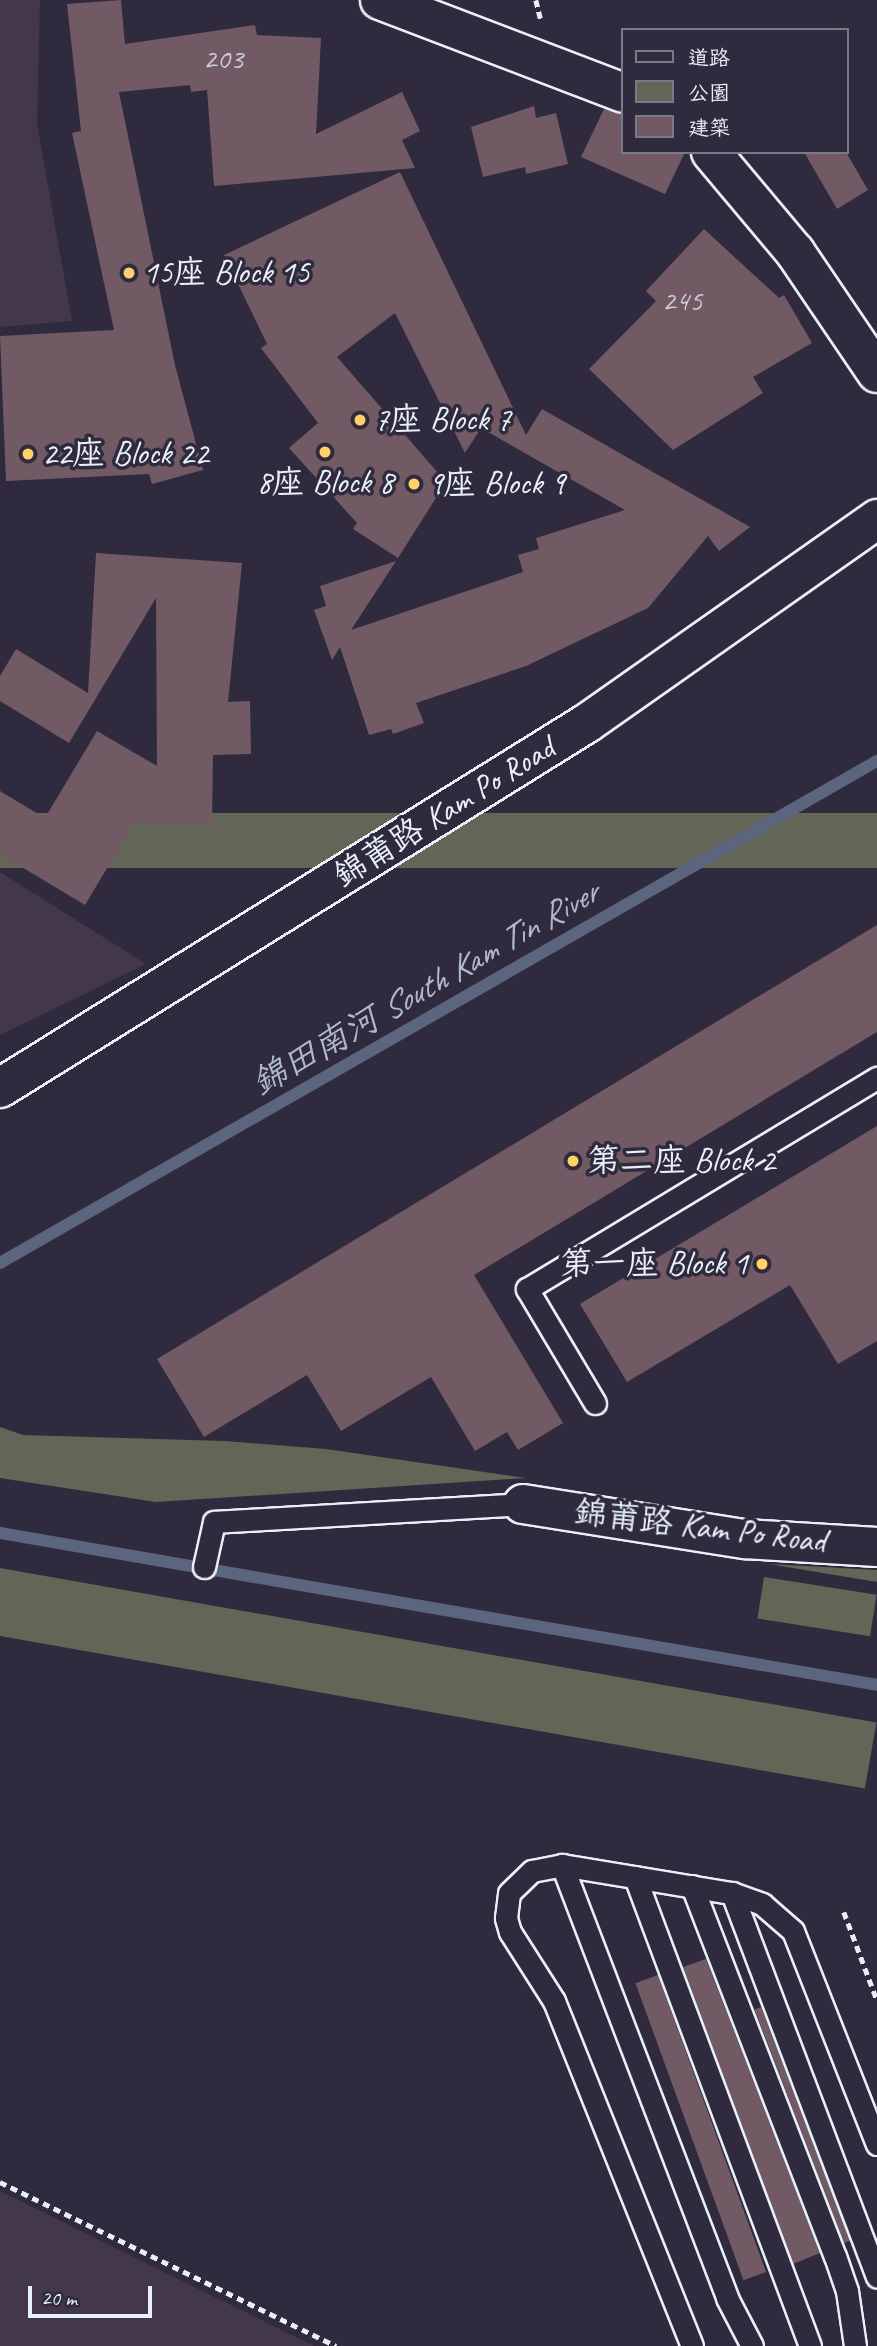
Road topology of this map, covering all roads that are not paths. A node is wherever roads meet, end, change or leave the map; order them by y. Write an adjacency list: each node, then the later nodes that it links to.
1 (380, 0): 2 (street)
2 (622, 93)
3 (713, 154): 4 (street)
4 (877, 373)
5 (877, 519): 7 (street, 錦莆路 Kam Po Road)
6 (877, 1078): 8 (lane)
7 (0, 1088)
8 (595, 1403)
9 (523, 1504): 10 (street, 錦莆路 Kam Po Road); 11 (lane)
10 (877, 1547)
11 (204, 1567)
12 (562, 1865): 13 (lane); 18 (lane); 19 (lane)
13 (635, 1877): 14 (lane); 20 (lane)
14 (692, 1886): 15 (lane); 21 (lane)
15 (732, 1893): 16 (lane); 17 (lane)
16 (877, 2144)
17 (877, 2277)
18 (692, 2346)
19 (752, 2346)
20 (810, 2346)
21 (855, 2346)

